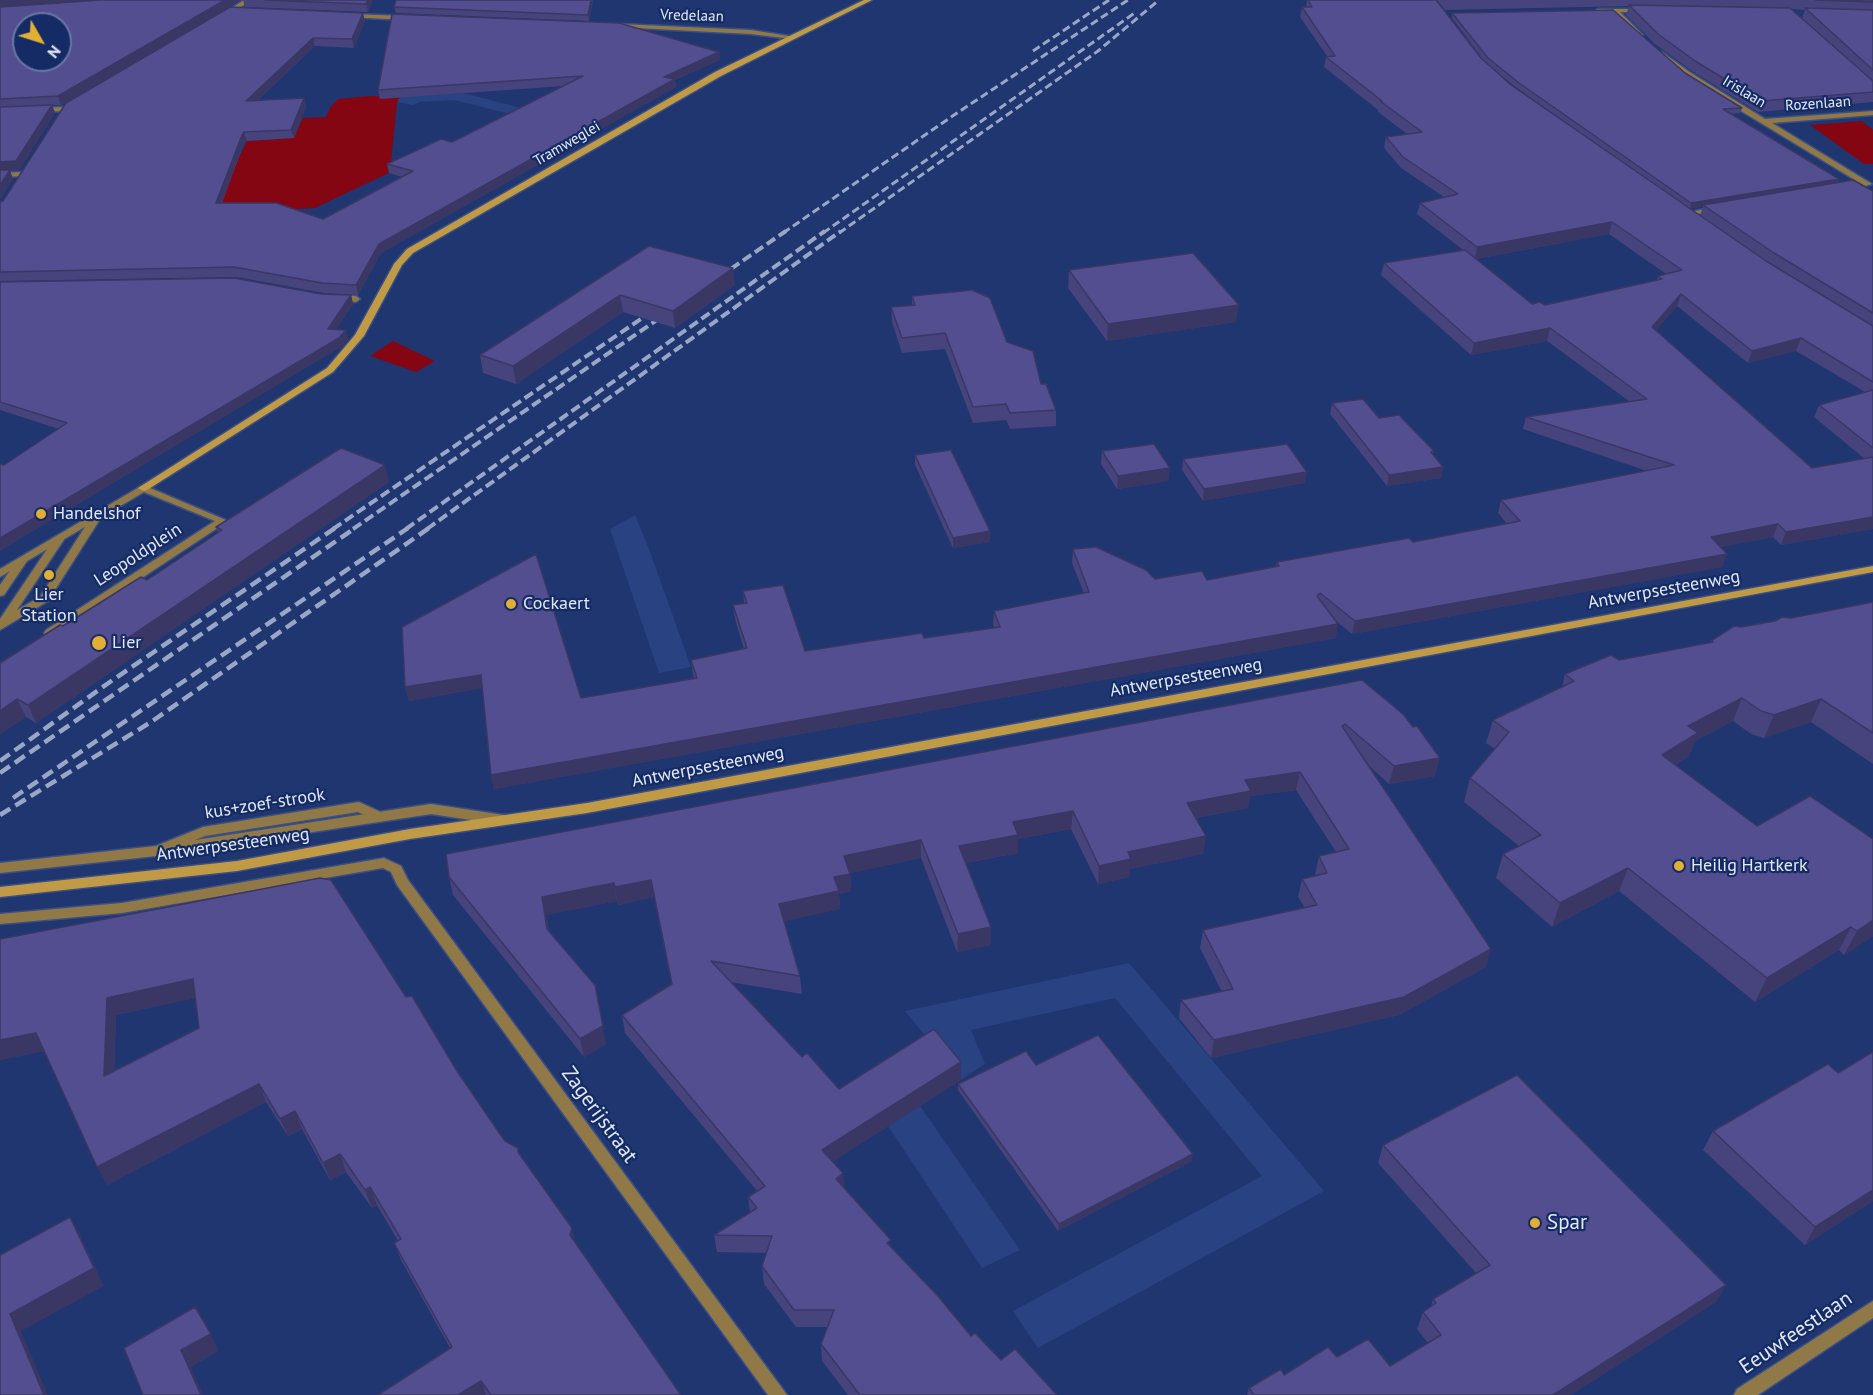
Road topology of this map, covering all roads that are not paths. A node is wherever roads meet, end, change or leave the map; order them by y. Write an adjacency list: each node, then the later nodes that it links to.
1 (249, 0): 4 (street)
2 (869, 0): 12 (street, Tramweglei)
3 (1656, 10): 6 (street)
4 (231, 11): 7 (street); 10 (street)
5 (1586, 11): 6 (street)
6 (1615, 11): 13 (street)
7 (249, 12)
8 (344, 16): 9 (street)
9 (414, 18)
10 (217, 19)
11 (613, 26): 12 (street, Vredelaan)
12 (792, 37): 31 (street, Tramweglei)
13 (1645, 39)
14 (1652, 46): 20 (street, Irislaan)
15 (74, 103): 16 (street)
16 (64, 109): 17 (street); 19 (street)
17 (32, 110)
18 (1873, 113): 20 (street, Rozenlaan)
19 (56, 120)
20 (1765, 121): 23 (street, Irislaan)
21 (1, 175): 22 (street)
22 (16, 183)
23 (1871, 183): 24 (street)
24 (1857, 186)
25 (1732, 206): 27 (street)
26 (1676, 207): 27 (street)
27 (1686, 214): 28 (street)
28 (1695, 220)
29 (324, 298): 30 (street)
30 (356, 299)
31 (143, 488): 32 (street); 39 (street, Leopoldplein)
32 (97, 516): 33 (street); 38 (street)
33 (60, 538): 34 (street); 38 (street)
34 (22, 561): 36 (street); 37 (street)
35 (1873, 569): 40 (street, Antwerpsesteenweg)
36 (0, 574)
37 (0, 593)
38 (2, 625)
39 (39, 641)
40 (505, 820): 41 (street, Antwerpsesteenweg); 42 (street, Antwerpsesteenweg)
41 (0, 868)
42 (0, 892)
43 (0, 919): 45 (street, Zagerijstraat)
44 (1873, 1309): 46 (street, Eeuwfeestlaan)
45 (778, 1395)
46 (1743, 1395)

